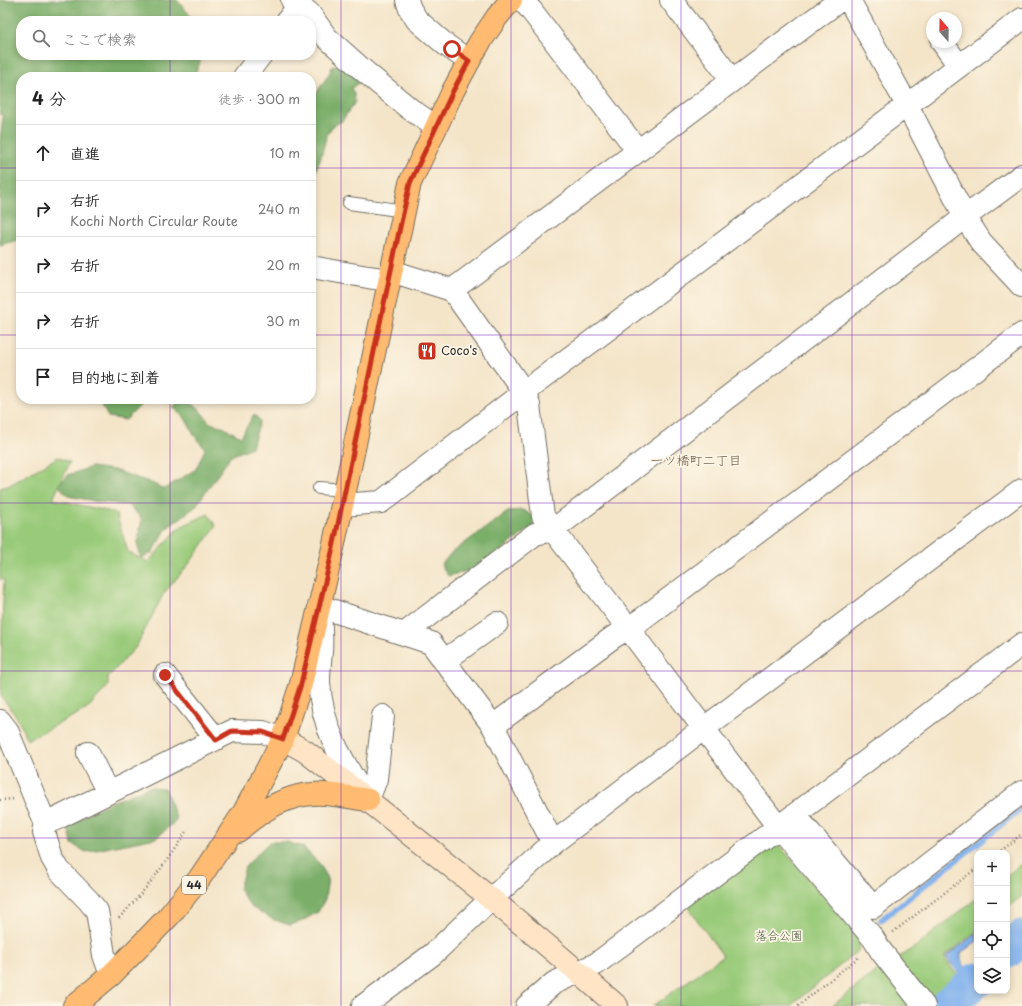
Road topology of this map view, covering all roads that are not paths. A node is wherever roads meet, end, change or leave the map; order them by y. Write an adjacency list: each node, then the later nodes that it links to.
1 (407, 0): 13 (street)
2 (511, 0): 13 (main road, 44)
3 (522, 0): 19 (street)
4 (671, 0): 16 (street)
5 (840, 0): 16 (street)
6 (849, 0): 17 (street)
7 (293, 9): 8 (street)
8 (311, 16)
9 (1022, 19): 14 (street)
10 (316, 23): 18 (street)
11 (946, 48): 14 (street)
12 (257, 60): 15 (street)
13 (469, 61): 18 (main road, 44)
14 (959, 66): 17 (street)
15 (248, 72)
16 (732, 80): 19 (street)
17 (906, 105): 23 (street); 29 (street)
18 (436, 127): 22 (main road, 44)
19 (638, 151): 27 (street)
20 (1022, 176): 23 (street)
21 (348, 203): 22 (lane)
22 (404, 211): 25 (main road, 44)
23 (965, 217): 26 (street); 33 (street)
24 (316, 268): 25 (street)
25 (390, 275): 27 (street); 32 (main road, 44)
26 (1022, 286)
27 (452, 290): 29 (street)
28 (1022, 334): 36 (street)
29 (524, 392): 32 (street); 33 (street)
30 (319, 488): 32 (lane)
31 (1022, 490): 44 (street)
32 (343, 498): 34 (main road, 44)
33 (553, 530): 36 (street); 37 (street)
34 (319, 606): 37 (street); 45 (main road, 44); 50 (street)
35 (497, 623): 39 (street)
36 (628, 628): 43 (street); 44 (street)
37 (404, 634): 39 (street)
38 (1022, 644): 51 (street)
39 (444, 661): 43 (street)
40 (165, 675): 46 (street)
41 (383, 716): 50 (street)
42 (0, 720): 52 (street)
43 (493, 726): 53 (street)
44 (703, 729): 51 (street); 53 (street)
45 (283, 739): 46 (street); 50 (street); 54 (main road, 44)
46 (216, 740): 49 (street)
47 (88, 753): 49 (street)
48 (1022, 792): 51 (street)
49 (108, 793): 52 (street)
50 (368, 800): 54 (main road); 55 (street)
51 (786, 821): 56 (street); 62 (street)
52 (46, 823): 57 (street)
53 (553, 843): 55 (street)
54 (221, 846): 57 (main road, 44)
55 (491, 899): 56 (street); 58 (street)
56 (579, 972): 60 (street); 61 (street)
57 (111, 974): 59 (main road, 44)
58 (377, 1002)
59 (74, 1006)
60 (527, 1006)
61 (617, 1006)
62 (924, 1006)

